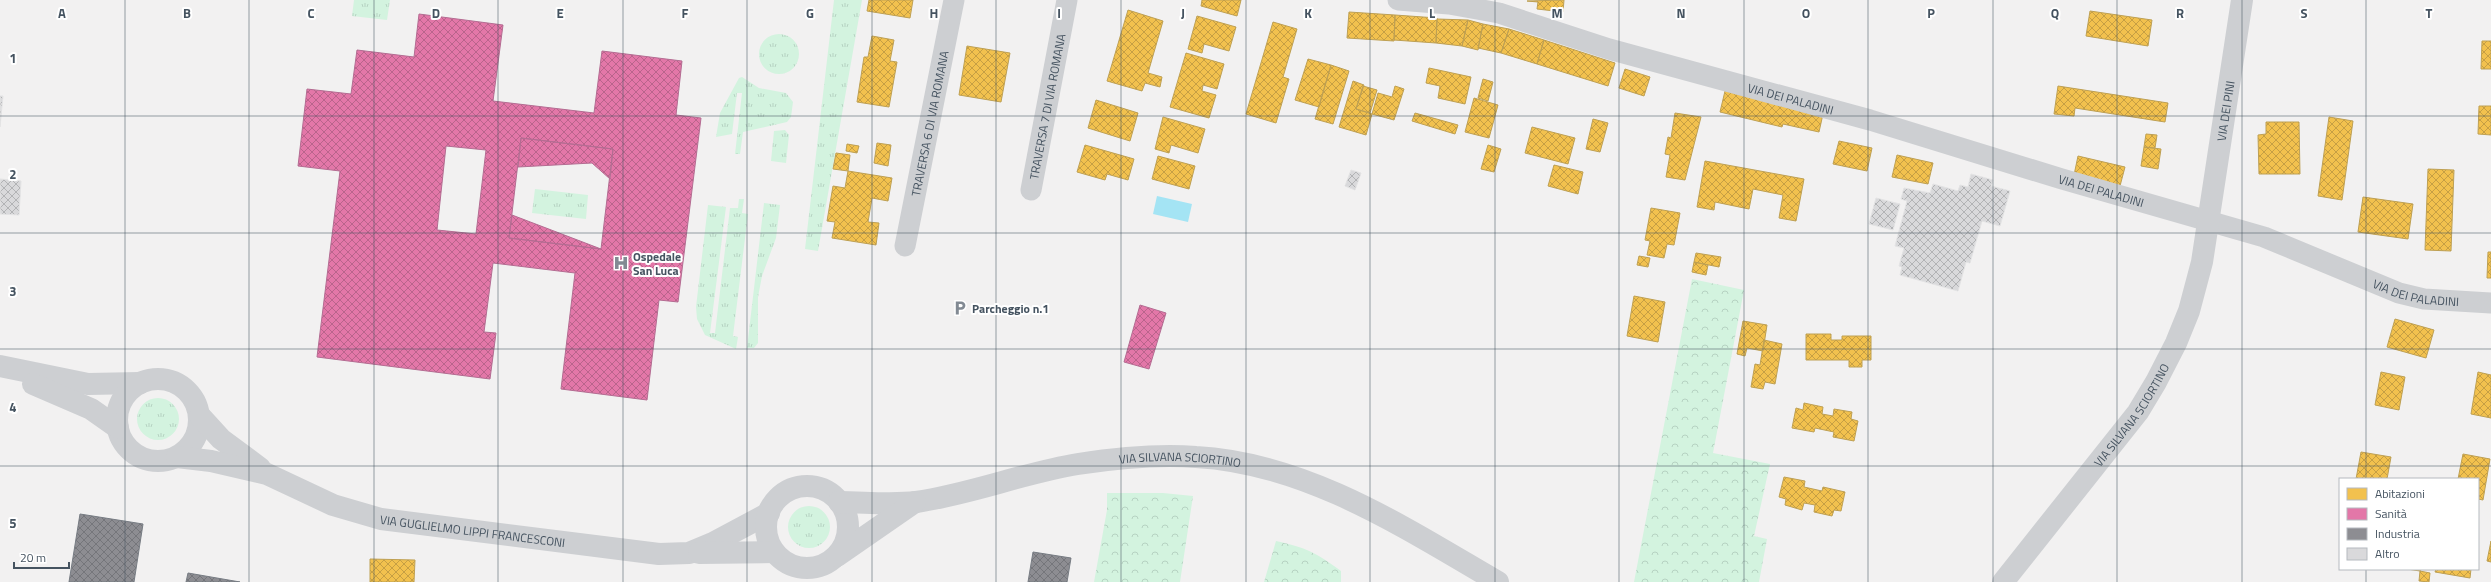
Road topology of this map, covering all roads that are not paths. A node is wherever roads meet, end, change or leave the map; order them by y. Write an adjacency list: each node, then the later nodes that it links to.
1 (954, 0): 7 (street, TRAVERSA 6 DI VIA ROMANA)
2 (1067, 0): 5 (street, TRAVERSA 7 DI VIA ROMANA)
3 (1398, 0): 6 (street, VIA DEI PALADINI)
4 (2242, 0): 6 (street, VIA DEI PINI)
5 (1031, 190)
6 (2210, 221): 8 (street, VIA DEI PALADINI); 22 (street, VIA SILVANA SCIORTINO)
7 (906, 246)
8 (2491, 303)
9 (0, 366): 10 (street); 12 (street)
10 (140, 383): 11 (street); 12 (street, VIA GUGLIELMO LIPPI FRANCESCONI)
11 (200, 416): 13 (street); 14 (street)
12 (118, 428): 13 (street, VIA GUGLIELMO LIPPI FRANCESCONI)
13 (176, 457): 14 (street, VIA GUGLIELMO LIPPI FRANCESCONI)
14 (267, 474): 19 (street, VIA GUGLIELMO LIPPI FRANCESCONI)
15 (839, 502): 16 (street, VIA SILVANA SCIORTINO); 17 (street, VIA GUGLIELMO LIPPI FRANCESCONI); 20 (street, VIA GUGLIELMO LIPPI FRANCESCONI)
16 (915, 502): 20 (street); 21 (street, VIA SILVANA SCIORTINO)
17 (769, 513): 18 (street, VIA GUGLIELMO LIPPI FRANCESCONI); 19 (street, VIA GUGLIELMO LIPPI FRANCESCONI)
18 (774, 552): 19 (street); 20 (street)
19 (689, 553)
20 (835, 557)
21 (1498, 582)
22 (2002, 582)

